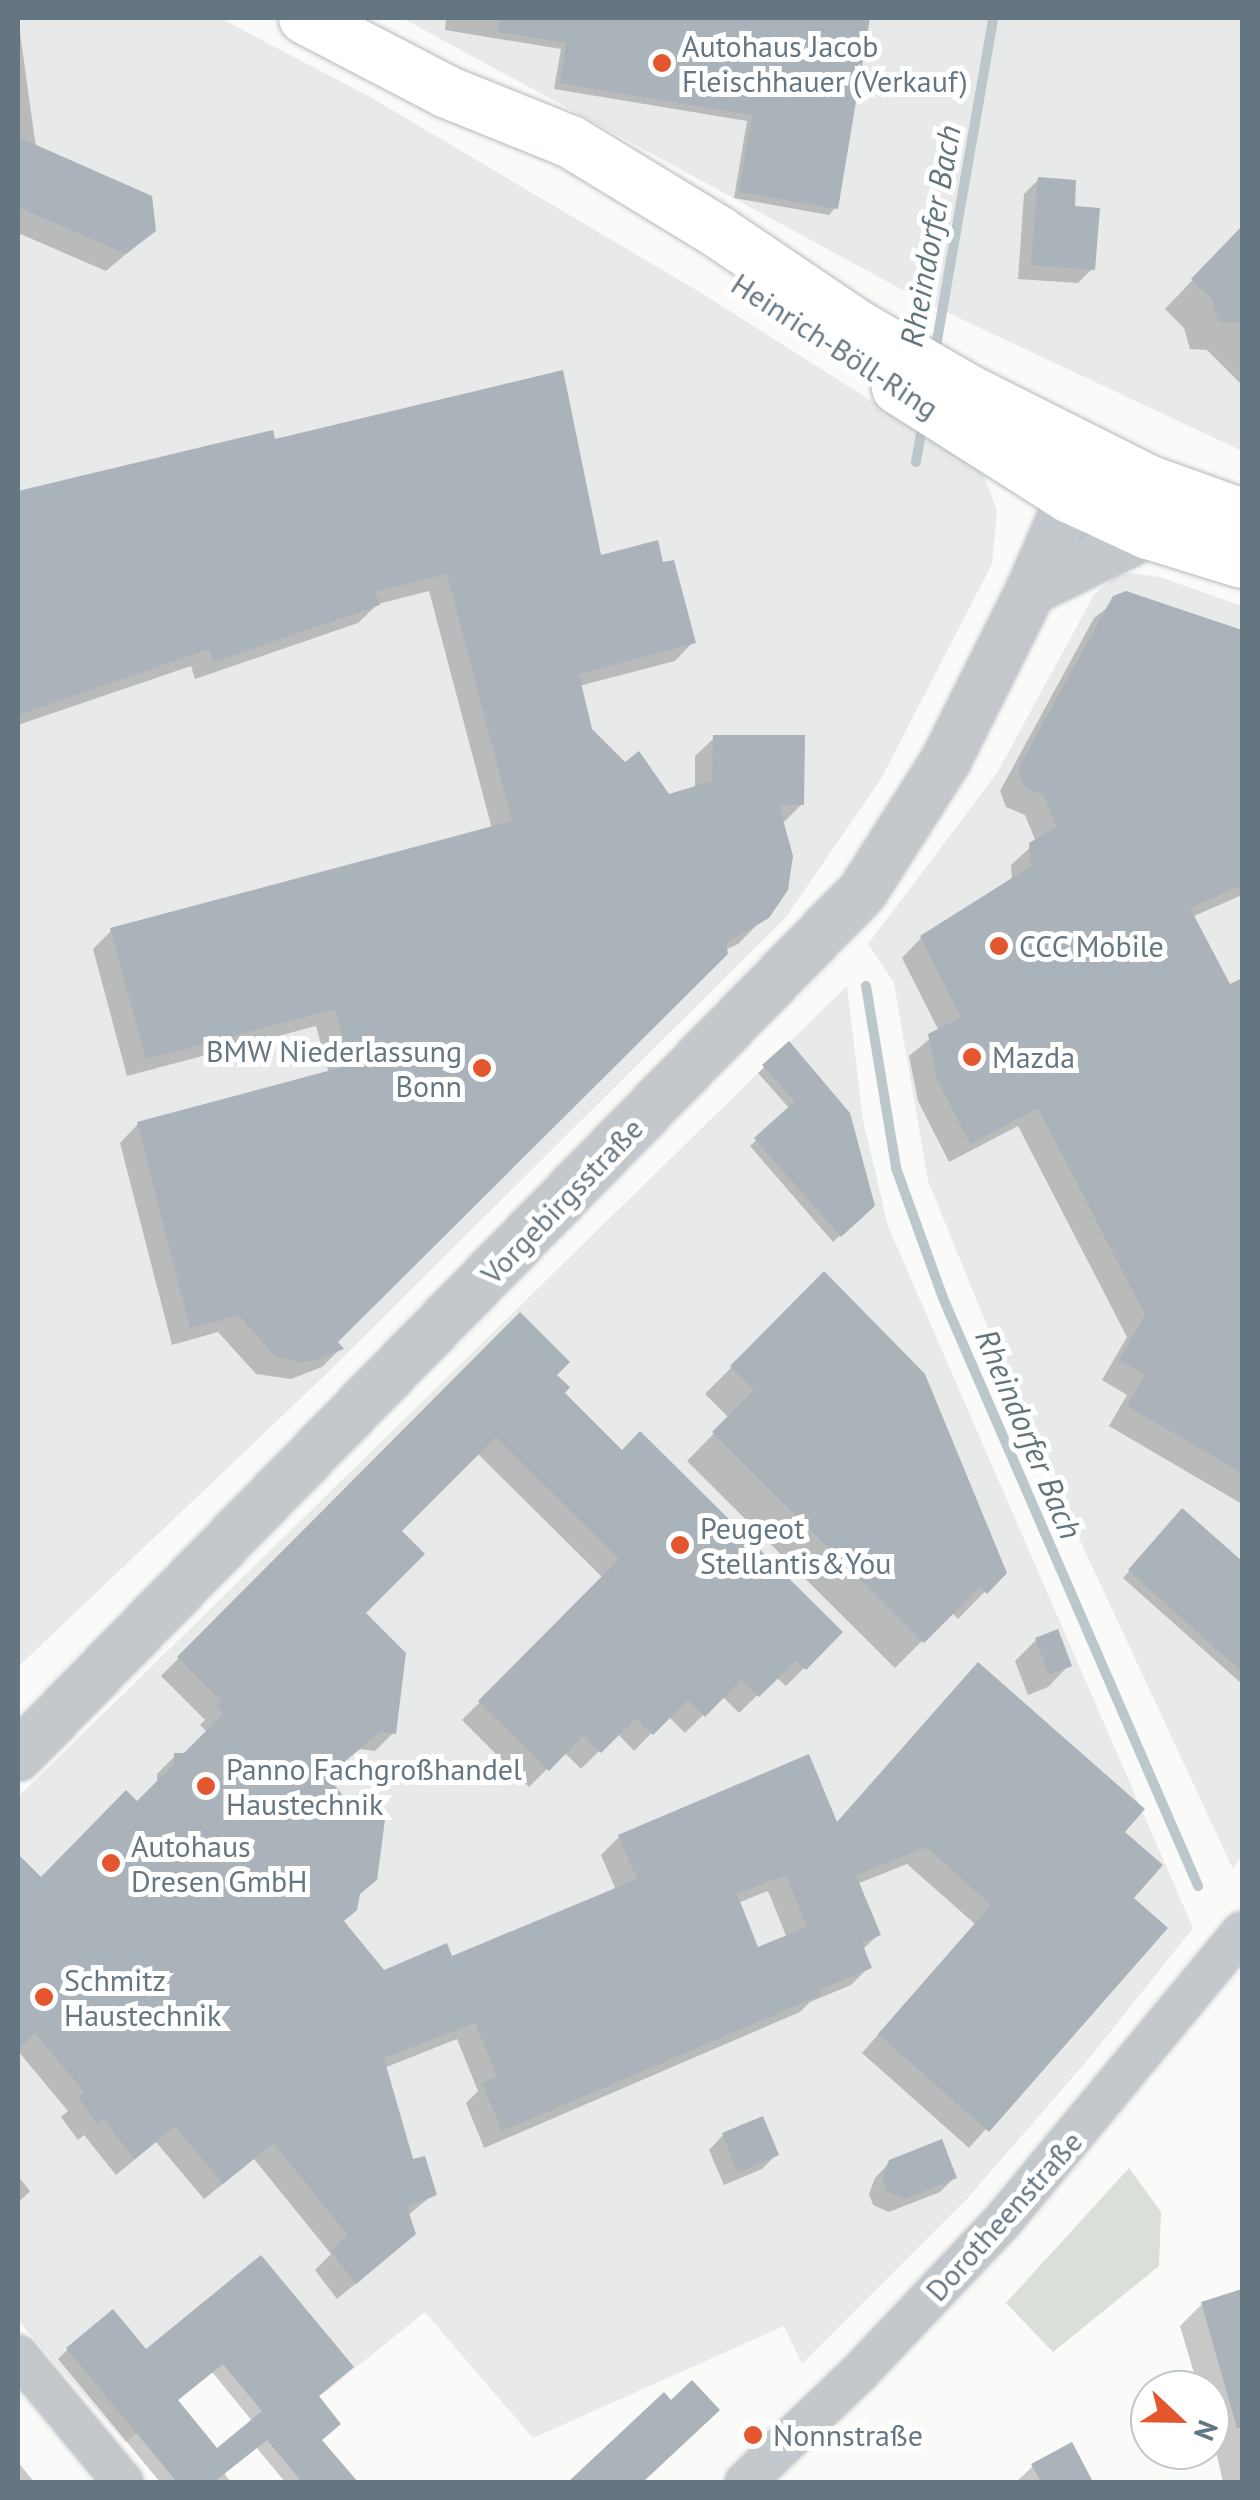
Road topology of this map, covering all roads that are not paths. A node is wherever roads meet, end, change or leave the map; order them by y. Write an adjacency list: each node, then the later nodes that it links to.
1 (305, 18): 2 (main road, Heinrich-Böll-Ring)
2 (1081, 475): 3 (main road, Heinrich-Böll-Ring); 4 (main road, Heinrich-Böll-Ring); 6 (street, Vorgebirgsstraße)
3 (1242, 514)
4 (1148, 533): 5 (main road, Heinrich-Böll-Ring); 6 (street)
5 (1242, 562)
6 (1031, 590): 7 (street, Vorgebirgsstraße)
7 (18, 1756)
8 (1242, 1932): 11 (street, Dorotheenstraße)
9 (18, 2356): 10 (street)
10 (123, 2482)
11 (745, 2482)

